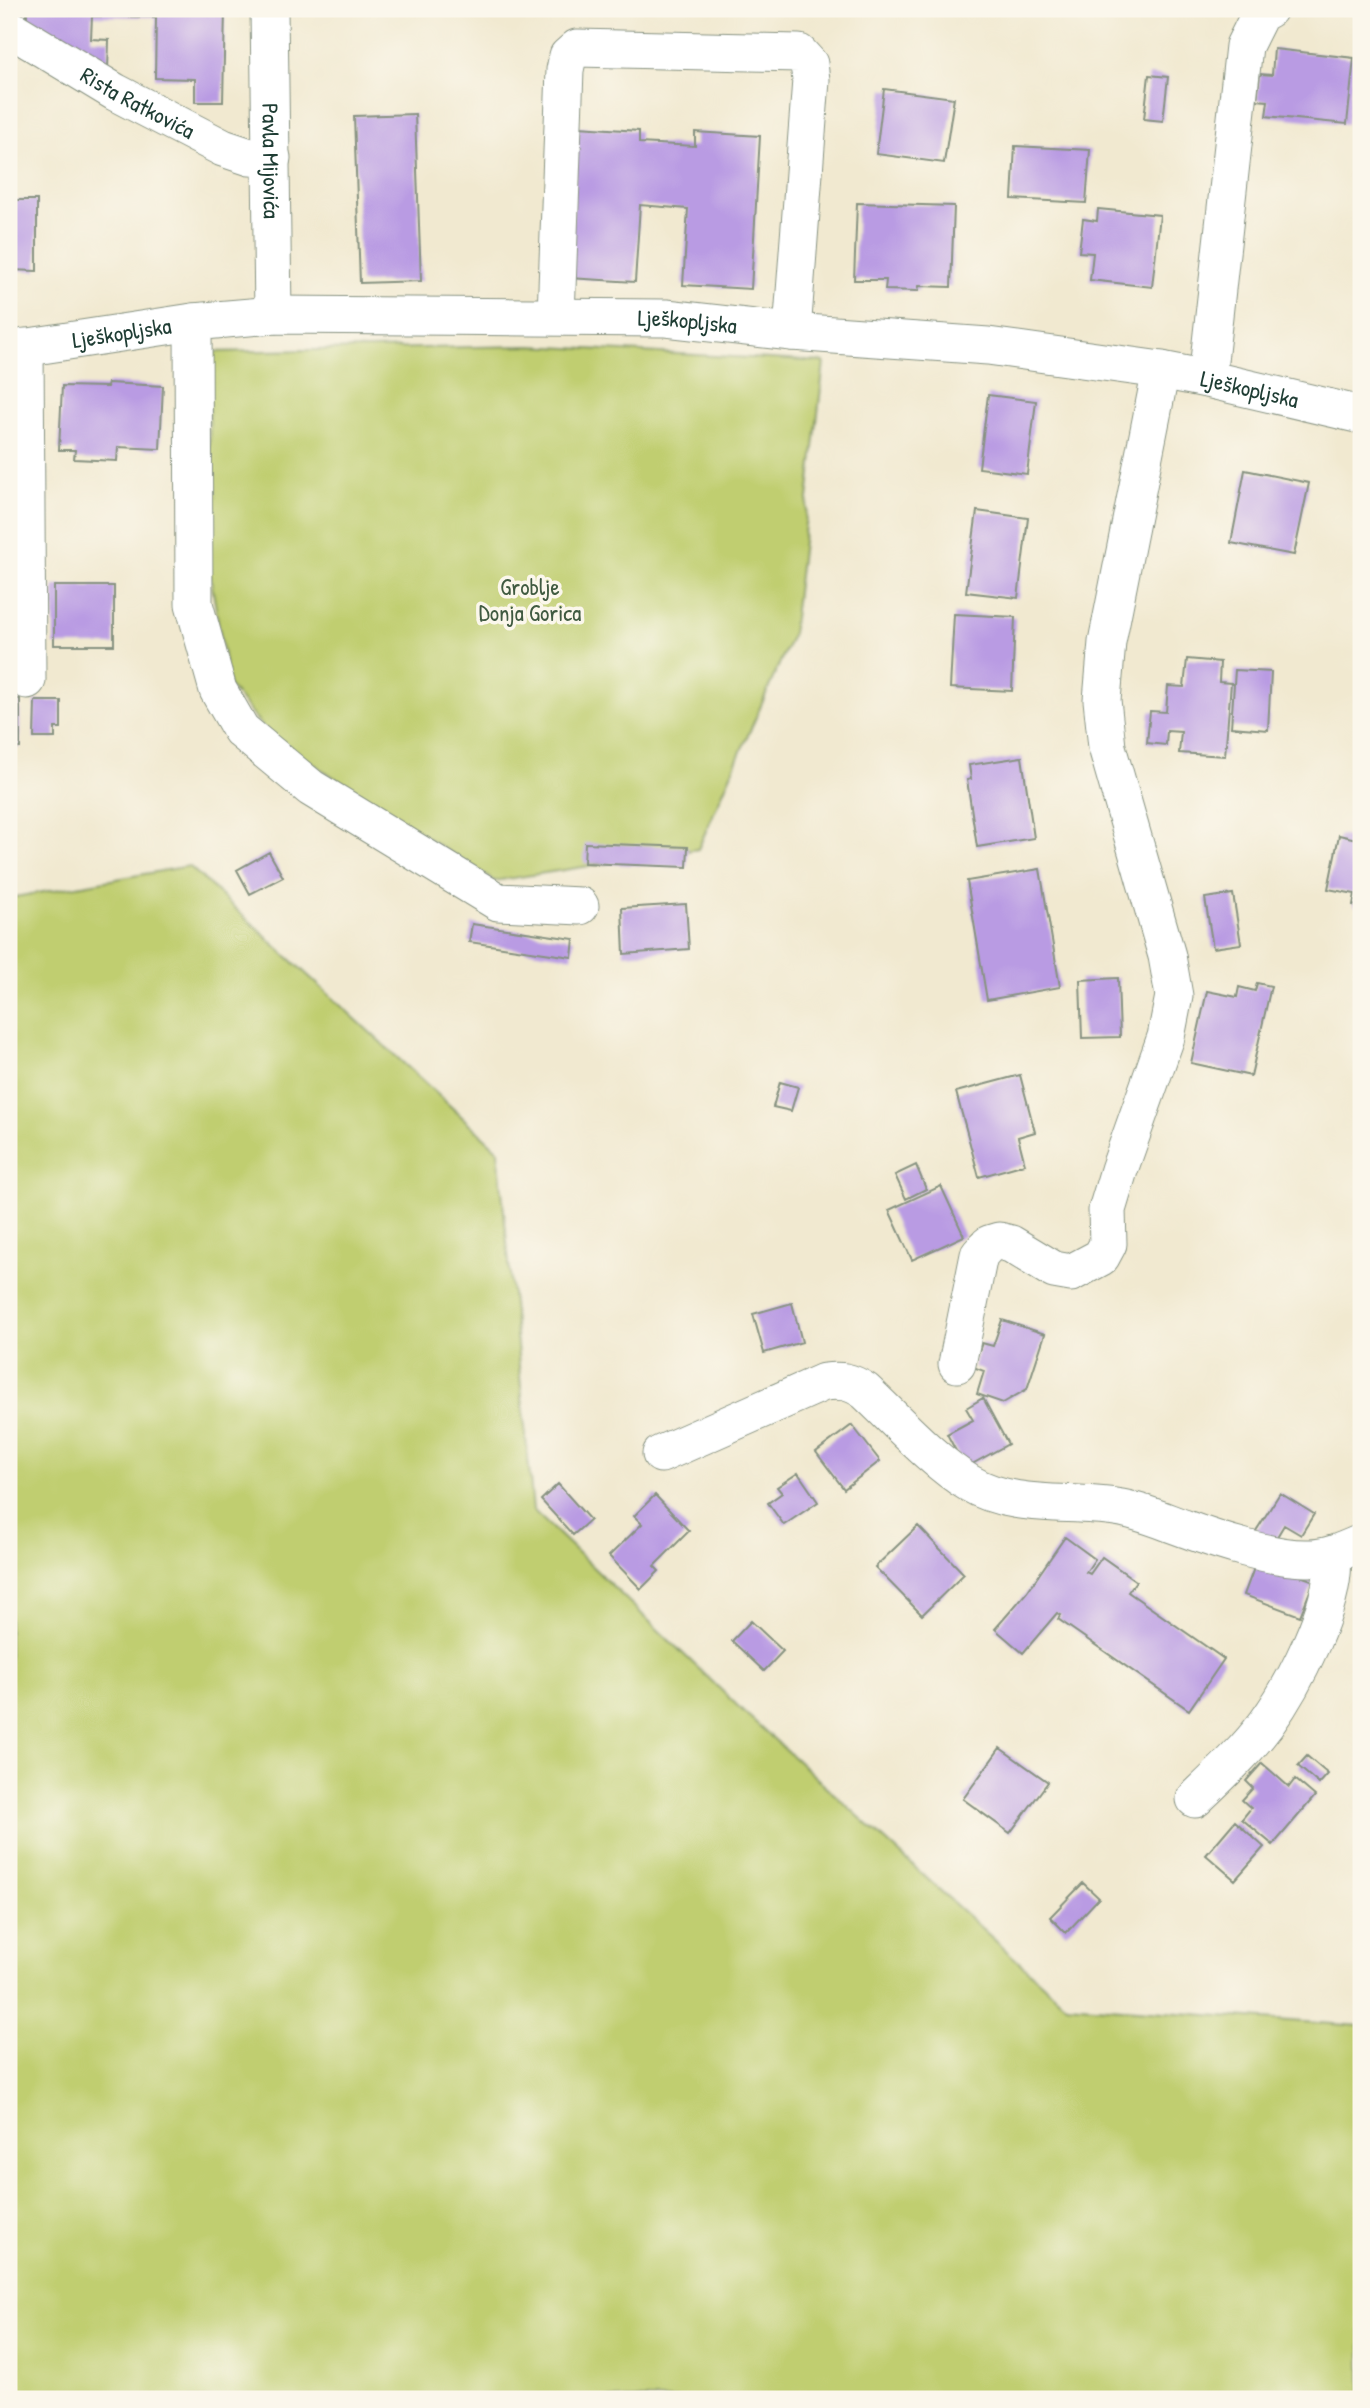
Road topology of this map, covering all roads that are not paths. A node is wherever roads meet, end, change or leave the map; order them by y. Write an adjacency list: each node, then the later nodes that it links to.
1 (269, 9): 4 (street, Pavla Mijovića)
2 (1269, 9): 11 (street)
3 (9, 28): 4 (street, Rista Ratkovića)
4 (272, 158): 5 (street, Pavla Mijovića)
5 (273, 314): 6 (street, Lješkopljska); 7 (street, Lješkopljska)
6 (556, 316): 8 (street, Lješkopljska); 8 (street)
7 (192, 322): 9 (street, Lješkopljska); 14 (street)
8 (792, 332): 10 (street, Lješkopljska)
9 (17, 348): 13 (street)
10 (1161, 370): 11 (street, Lješkopljska); 15 (street)
11 (1207, 379): 12 (street, Lješkopljska)
12 (1361, 415)
13 (27, 680)
14 (580, 906)
15 (957, 1364)
16 (661, 1454): 17 (street)
17 (1346, 1549): 18 (street)
18 (1195, 1799)

